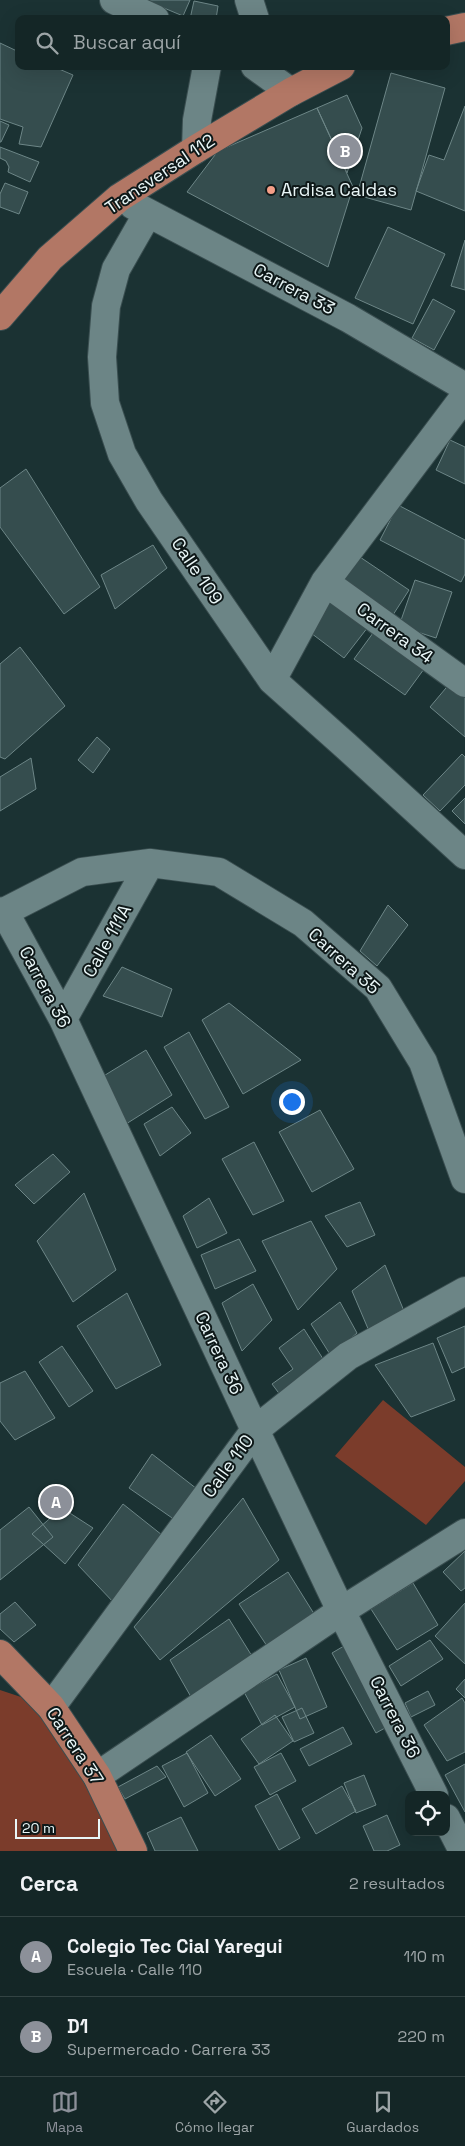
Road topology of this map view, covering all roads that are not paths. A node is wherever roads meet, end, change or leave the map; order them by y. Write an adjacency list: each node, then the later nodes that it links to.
1 (114, 0): 2 (street)
2 (146, 15)
3 (465, 27): 4 (main road)
4 (450, 30)
5 (206, 70): 10 (street)
6 (261, 70): 9 (street)
7 (280, 70): 9 (street)
8 (334, 70): 9 (main road)
9 (291, 92): 10 (main road, Transversal 112)
10 (196, 149): 11 (main road, Transversal 112)
11 (120, 198): 12 (street, Carrera 33); 13 (main road, Transversal 112)
12 (148, 213): 14 (street, Carrera 33); 17 (street, Calle 109)
13 (0, 316)
14 (465, 386)
15 (465, 396): 16 (street)
16 (324, 582): 17 (street); 18 (street, Carrera 34)
17 (272, 680): 19 (street, Calle 109)
18 (465, 683)
19 (465, 855)
20 (150, 863): 21 (street, Carrera 35); 22 (street, Calle 111A); 23 (street, Carrera 35)
21 (2, 913): 22 (street, Carrera 36)
22 (63, 1019): 25 (street, Carrera 36)
23 (465, 1179)
24 (465, 1291): 25 (street, Calle 110)
25 (254, 1430): 27 (street, Carrera 36); 29 (street, Calle 110)
26 (465, 1533): 27 (street)
27 (341, 1610): 30 (street); 31 (street, Carrera 36)
28 (0, 1654): 29 (main road, Carrera 37)
29 (51, 1706): 30 (main road, Carrera 37)
30 (97, 1776): 33 (main road, Carrera 37)
31 (432, 1791)
32 (450, 1826): 34 (street)
33 (133, 1851)
34 (463, 1851)

